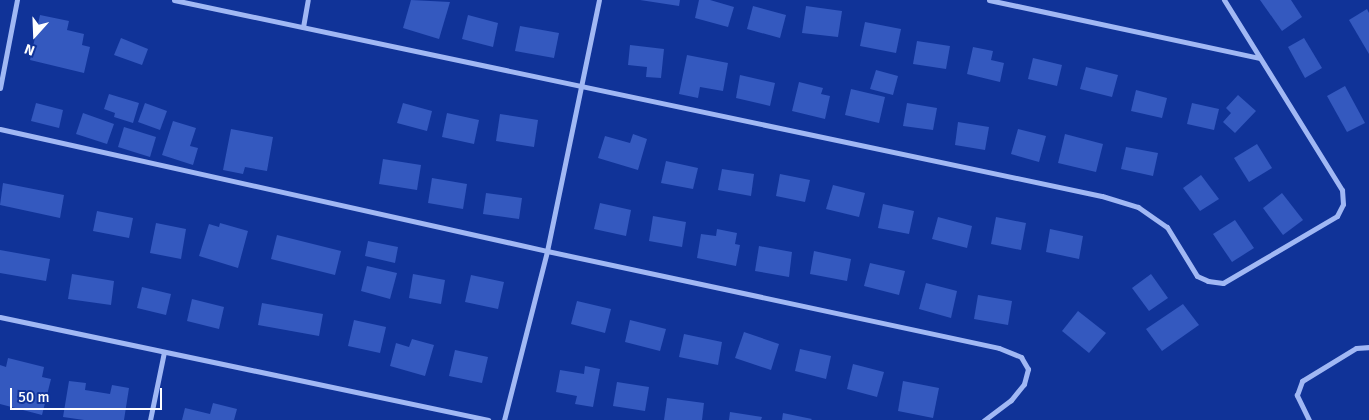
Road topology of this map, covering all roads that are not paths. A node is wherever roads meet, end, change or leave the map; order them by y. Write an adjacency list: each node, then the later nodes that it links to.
1 (17, 0): 10 (street)
2 (174, 0): 7 (street)
3 (308, 0): 7 (street)
4 (599, 0): 9 (street)
5 (989, 0): 8 (street)
6 (1224, 0): 8 (street)
7 (303, 27): 9 (street)
8 (1259, 58): 9 (street)
9 (581, 87): 12 (street)
10 (0, 88)
11 (0, 129): 12 (street)
12 (547, 251): 18 (street); 19 (street)
13 (0, 317): 15 (street)
14 (1369, 347): 20 (street)
15 (164, 352): 16 (street); 17 (street)
16 (150, 420)
17 (488, 420)
18 (504, 420)
19 (984, 420)
20 (1309, 420)

